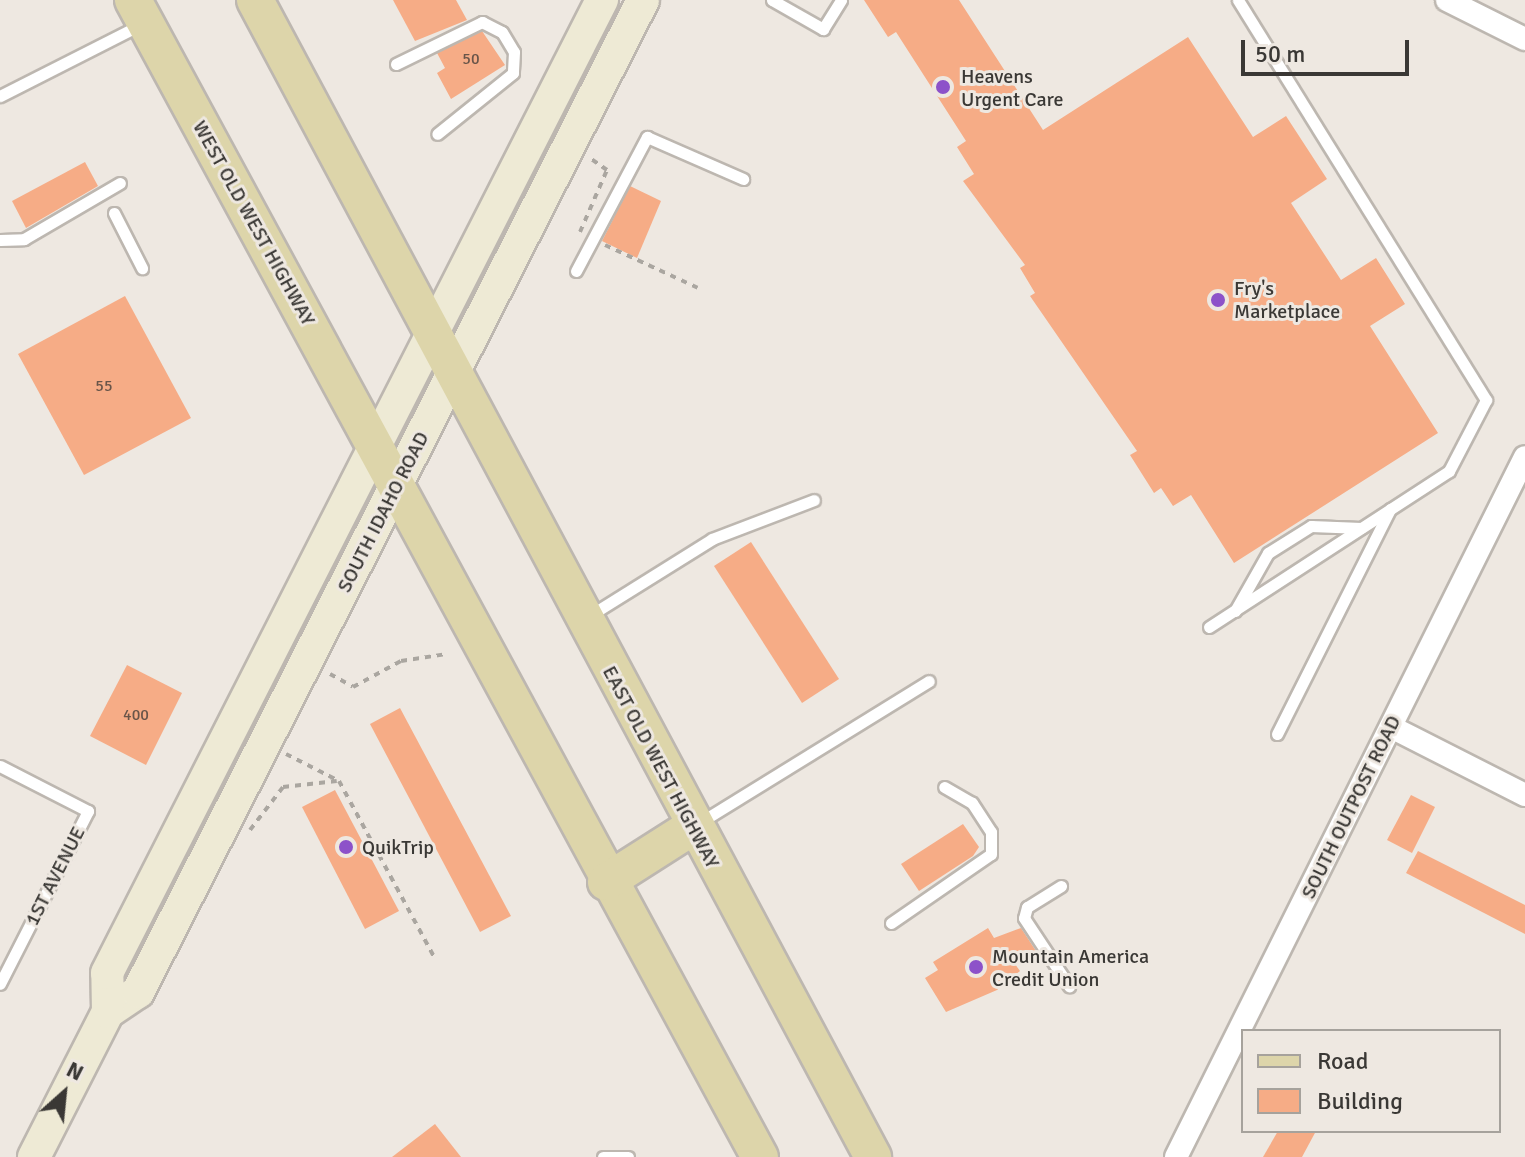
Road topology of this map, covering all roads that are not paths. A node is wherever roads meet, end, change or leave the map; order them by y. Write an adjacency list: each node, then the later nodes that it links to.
1 (255, 0): 19 (main road)
2 (602, 0): 19 (main road, SOUTH IDAHO ROAD)
3 (643, 0): 20 (main road, SOUTH IDAHO ROAD)
4 (772, 0): 5 (lane)
5 (841, 0)
6 (1238, 0): 25 (lane)
7 (1447, 0): 9 (street)
8 (139, 11): 11 (lane); 21 (main road, WEST OLD WEST HIGHWAY)
9 (1525, 39)
10 (396, 64): 12 (lane)
11 (0, 96)
12 (437, 134)
13 (743, 179): 18 (lane)
14 (120, 183): 16 (lane)
15 (114, 213): 17 (lane)
16 (0, 240)
17 (142, 268)
18 (576, 271)
19 (432, 334): 20 (main road); 21 (main road, SOUTH IDAHO ROAD)
20 (454, 373): 23 (main road, SOUTH IDAHO ROAD); 28 (main road, EAST OLD WEST HIGHWAY)
21 (376, 445): 23 (main road); 42 (main road, SOUTH IDAHO ROAD)
22 (1525, 457): 31 (street, SOUTH OUTPOST ROAD)
23 (397, 484): 37 (main road); 42 (main road, SOUTH IDAHO ROAD)
24 (814, 500): 28 (lane)
25 (1391, 509): 26 (lane); 32 (lane)
26 (1361, 528): 27 (lane); 27 (lane)
27 (1234, 611): 29 (lane)
28 (582, 621): 36 (main road, EAST OLD WEST HIGHWAY)
29 (1209, 627)
30 (929, 681): 36 (lane)
31 (1391, 727): 35 (street); 50 (street, SOUTH OUTPOST ROAD)
32 (1277, 734)
33 (0, 766): 40 (lane, 1ST AVENUE)
34 (944, 787): 39 (lane)
35 (1525, 795)
36 (694, 826): 37 (main road); 49 (main road, EAST OLD WEST HIGHWAY)
37 (606, 882): 43 (main road)
38 (1061, 886): 41 (lane)
39 (891, 923)
40 (0, 984)
41 (1069, 986)
42 (108, 1012): 44 (main road, SOUTH IDAHO ROAD)
43 (717, 1081): 47 (main road); 48 (main road)
44 (34, 1157)
45 (603, 1157): 46 (lane)
46 (628, 1157)
47 (760, 1157)
48 (782, 1157)
49 (873, 1157)
50 (1176, 1157)

